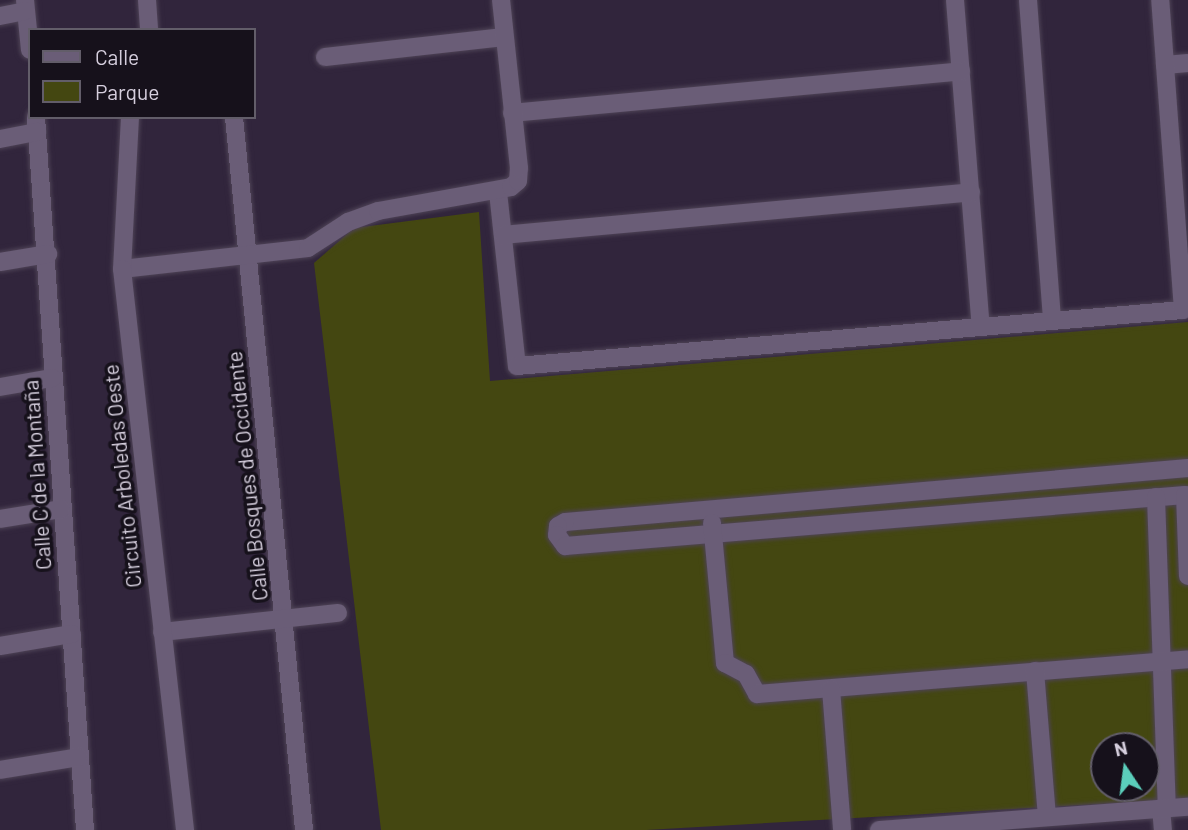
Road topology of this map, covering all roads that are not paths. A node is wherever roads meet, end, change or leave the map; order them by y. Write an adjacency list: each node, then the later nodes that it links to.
1 (147, 0): 9 (street)
2 (502, 0): 10 (street)
3 (955, 0): 14 (street)
4 (1028, 0): 27 (street)
5 (1160, 0): 13 (street)
6 (26, 6): 7 (street); 8 (street)
7 (0, 16)
8 (28, 28)
9 (149, 28)
10 (504, 37): 11 (street); 15 (street)
11 (325, 57)
12 (1188, 63): 13 (street)
13 (1165, 65): 27 (street)
14 (961, 71): 15 (street); 21 (street)
15 (512, 113): 20 (street)
16 (130, 119): 26 (street, Circuito Arboledas Oeste)
17 (234, 119): 24 (street, Calle Bosques de Occidente)
18 (37, 125): 19 (street); 23 (street, Calle C de la Montaña)
19 (0, 139)
20 (498, 192): 22 (street); 24 (street)
21 (971, 192): 22 (street); 28 (street)
22 (502, 234): 28 (street)
23 (48, 254): 25 (street); 29 (street, Calle C de la Montaña)
24 (248, 256): 26 (street); 39 (street, Calle Bosques de Occidente)
25 (0, 262)
26 (122, 269): 40 (street, Circuito Arboledas Oeste)
27 (1052, 321): 28 (street)
28 (981, 327)
29 (52, 378): 30 (street); 33 (street, Calle C de la Montaña)
30 (0, 387)
31 (1179, 469): 32 (street); 34 (street)
32 (1164, 496): 36 (street); 37 (street); 44 (street)
33 (61, 509): 35 (street); 41 (street, Calle C de la Montaña)
34 (710, 509): 36 (street); 36 (street)
35 (0, 519)
36 (712, 532): 46 (street)
37 (1188, 576)
38 (338, 613): 39 (street)
39 (284, 619): 40 (street); 54 (street, Calle Bosques de Occidente)
40 (162, 632): 53 (street, Circuito Arboledas Oeste)
41 (72, 634): 42 (street); 47 (street, Calle C de la Montaña)
42 (0, 646)
43 (1188, 659): 44 (street)
44 (1161, 660): 45 (street); 50 (street)
45 (1035, 671): 46 (street); 51 (street)
46 (831, 689): 55 (street)
47 (79, 757): 48 (street); 52 (street, Calle C de la Montaña)
48 (0, 770)
49 (1188, 807): 50 (street)
50 (1164, 808): 51 (street); 57 (street)
51 (1047, 817): 56 (street)
52 (85, 830)
53 (185, 830)
54 (304, 830)
55 (842, 830)
56 (879, 830)
57 (1163, 830)

